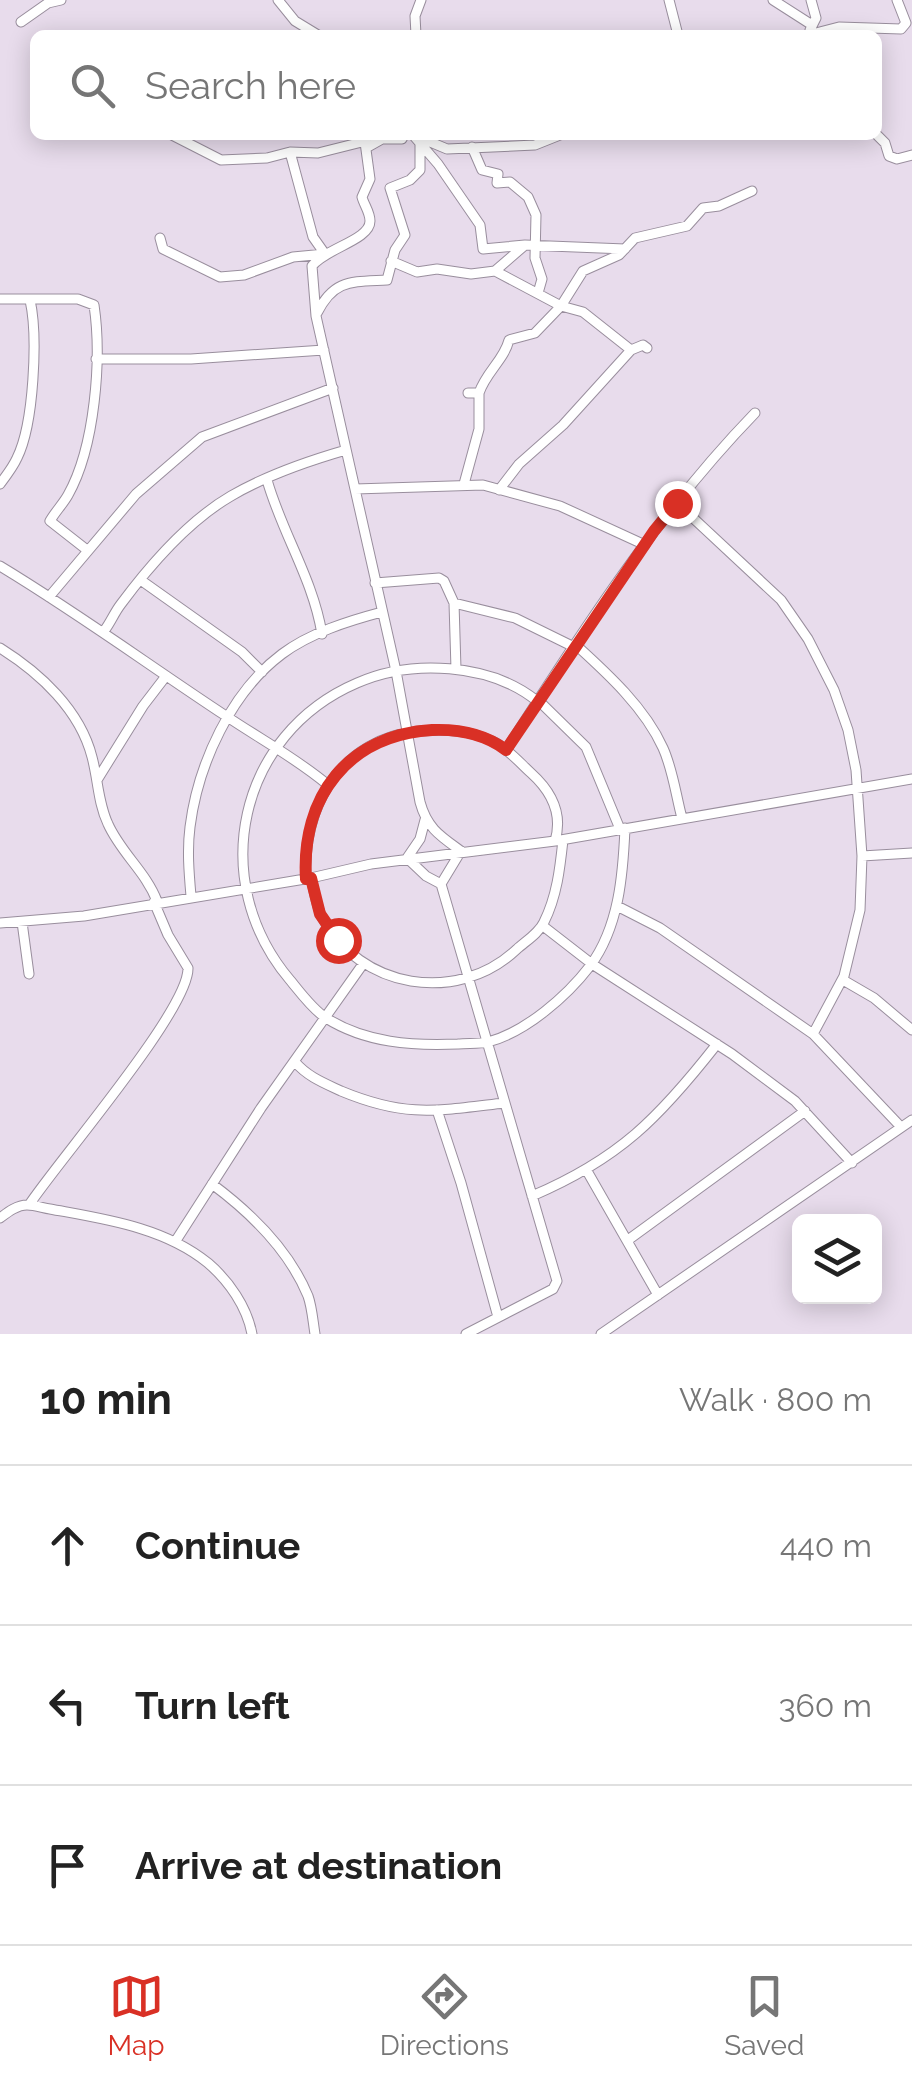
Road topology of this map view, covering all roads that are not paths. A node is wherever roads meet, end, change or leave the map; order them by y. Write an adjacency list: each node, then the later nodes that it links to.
1 (61, 0): 8 (street)
2 (278, 0): 10 (street)
3 (421, 0): 11 (street)
4 (670, 0): 12 (street)
5 (773, 0): 13 (street)
6 (896, 0): 9 (street)
7 (810, 2): 14 (street)
8 (21, 22)
9 (909, 22): 17 (street)
10 (310, 30)
11 (416, 30)
12 (676, 30)
13 (807, 30)
14 (810, 30)
15 (818, 30): 16 (street)
16 (846, 30)
17 (882, 31)
18 (882, 139): 27 (street)
19 (182, 140): 26 (street)
20 (416, 140): 33 (street)
21 (417, 140): 30 (street)
22 (422, 140): 25 (street)
23 (548, 140): 25 (street)
24 (365, 141): 26 (street); 32 (street)
25 (472, 147): 30 (street)
26 (290, 152): 32 (street)
27 (912, 154)
28 (752, 191): 31 (street)
29 (160, 238): 32 (street)
30 (529, 246): 31 (street); 34 (street); 35 (street)
31 (626, 249): 38 (street)
32 (325, 254): 39 (street)
33 (391, 262): 34 (street); 39 (street)
34 (495, 271): 35 (street)
35 (538, 293): 38 (street)
36 (0, 299): 37 (street)
37 (30, 300): 43 (street); 48 (street)
38 (561, 306): 42 (street); 49 (street)
39 (316, 316): 41 (street)
40 (647, 348): 42 (street)
41 (324, 350): 43 (street); 44 (street)
42 (631, 350): 51 (street)
43 (96, 359): 54 (street)
44 (332, 388): 46 (street); 54 (street)
45 (755, 412): 52 (street)
46 (346, 450): 47 (street); 50 (street)
47 (267, 480): 56 (street); 62 (street)
48 (0, 484)
49 (464, 484): 50 (street); 51 (street)
50 (355, 489): 57 (street)
51 (499, 490): 53 (street)
52 (677, 503): 53 (street); 77 (street)
53 (645, 545): 63 (street)
54 (86, 550): 58 (street)
55 (0, 566): 58 (street)
56 (142, 581): 61 (street); 67 (street)
57 (375, 582): 59 (street); 60 (street)
58 (49, 596): 61 (street)
59 (454, 603): 63 (street); 65 (street)
60 (382, 612): 62 (street); 66 (street)
61 (104, 631): 68 (street)
62 (322, 634): 67 (street)
63 (575, 646): 69 (street); 78 (street)
64 (0, 648): 75 (street)
65 (456, 670): 66 (street); 69 (street)
66 (396, 671): 71 (street); 72 (street)
67 (262, 672): 70 (street)
68 (166, 676): 70 (street); 75 (street)
69 (538, 700): 73 (street); 80 (street)
70 (228, 718): 72 (street); 89 (street)
71 (408, 732): 73 (street); 76 (street); 79 (street)
72 (276, 747): 76 (street); 88 (street)
73 (506, 750): 81 (street)
74 (912, 778): 77 (street)
75 (98, 780): 90 (street)
76 (328, 785): 86 (street)
77 (855, 788): 78 (street); 84 (street)
78 (682, 818): 80 (street)
79 (425, 820): 82 (street); 85 (street)
80 (623, 829): 81 (street); 91 (street)
81 (559, 840): 82 (street); 94 (street)
82 (461, 852): 85 (street); 87 (street)
83 (912, 852): 84 (street)
84 (862, 856): 99 (street)
85 (408, 858): 86 (street); 87 (street)
86 (308, 878): 88 (street); 95 (street)
87 (441, 884): 98 (street)
88 (244, 890): 89 (street); 100 (street)
89 (191, 896): 90 (street)
90 (156, 902): 92 (street); 115 (street)
91 (617, 906): 96 (street); 102 (street)
92 (22, 922): 93 (street); 97 (street)
93 (0, 923)
94 (543, 926): 96 (street); 98 (street)
95 (362, 964): 98 (street); 100 (street)
96 (592, 964): 103 (street); 104 (street)
97 (30, 974)
98 (468, 980): 103 (street)
99 (843, 980): 101 (street); 102 (street)
100 (325, 1018): 103 (street); 105 (street)
101 (912, 1030)
102 (814, 1034): 110 (street)
103 (487, 1042): 106 (street)
104 (716, 1044): 108 (street); 112 (street)
105 (295, 1062): 107 (street); 113 (street)
106 (504, 1103): 107 (street); 114 (street)
107 (436, 1110): 120 (street)
108 (805, 1112): 111 (street); 117 (street)
109 (912, 1120): 110 (street)
110 (902, 1127): 111 (street)
111 (852, 1163): 119 (street)
112 (587, 1171): 114 (street); 117 (street)
113 (212, 1184): 118 (street); 122 (street)
114 (532, 1196): 120 (street)
115 (29, 1205): 116 (street); 118 (street)
116 (0, 1218)
117 (628, 1240): 119 (street)
118 (175, 1242): 121 (street)
119 (658, 1295): 124 (street)
120 (498, 1318): 123 (street)
121 (252, 1334)
122 (316, 1334)
123 (466, 1334)
124 (600, 1334)

